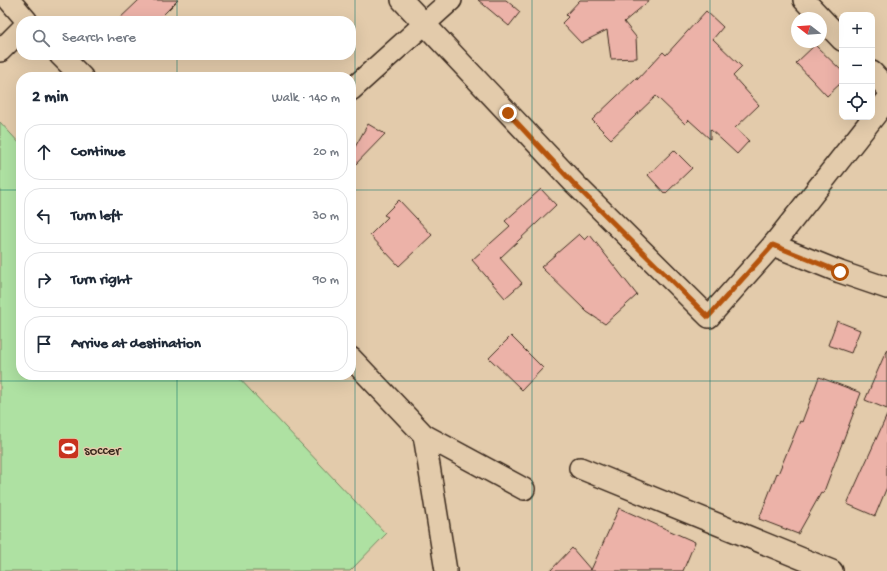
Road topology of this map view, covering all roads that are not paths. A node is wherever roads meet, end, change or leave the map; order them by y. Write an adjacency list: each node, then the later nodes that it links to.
1 (9, 0): 5 (street)
2 (402, 0): 6 (street)
3 (451, 0): 6 (street)
4 (804, 0): 8 (street)
5 (23, 16)
6 (425, 24): 13 (street); 16 (street)
7 (16, 35): 9 (street)
8 (839, 37)
9 (0, 51)
10 (65, 60): 11 (street)
11 (77, 72)
12 (875, 75): 14 (street)
13 (356, 86)
14 (887, 88)
15 (887, 100): 16 (street)
16 (773, 245): 17 (street)
17 (887, 288)
18 (356, 363): 19 (street)
19 (424, 435): 21 (street); 22 (street)
20 (580, 468): 23 (street)
21 (524, 489)
22 (446, 571)
23 (832, 571)

